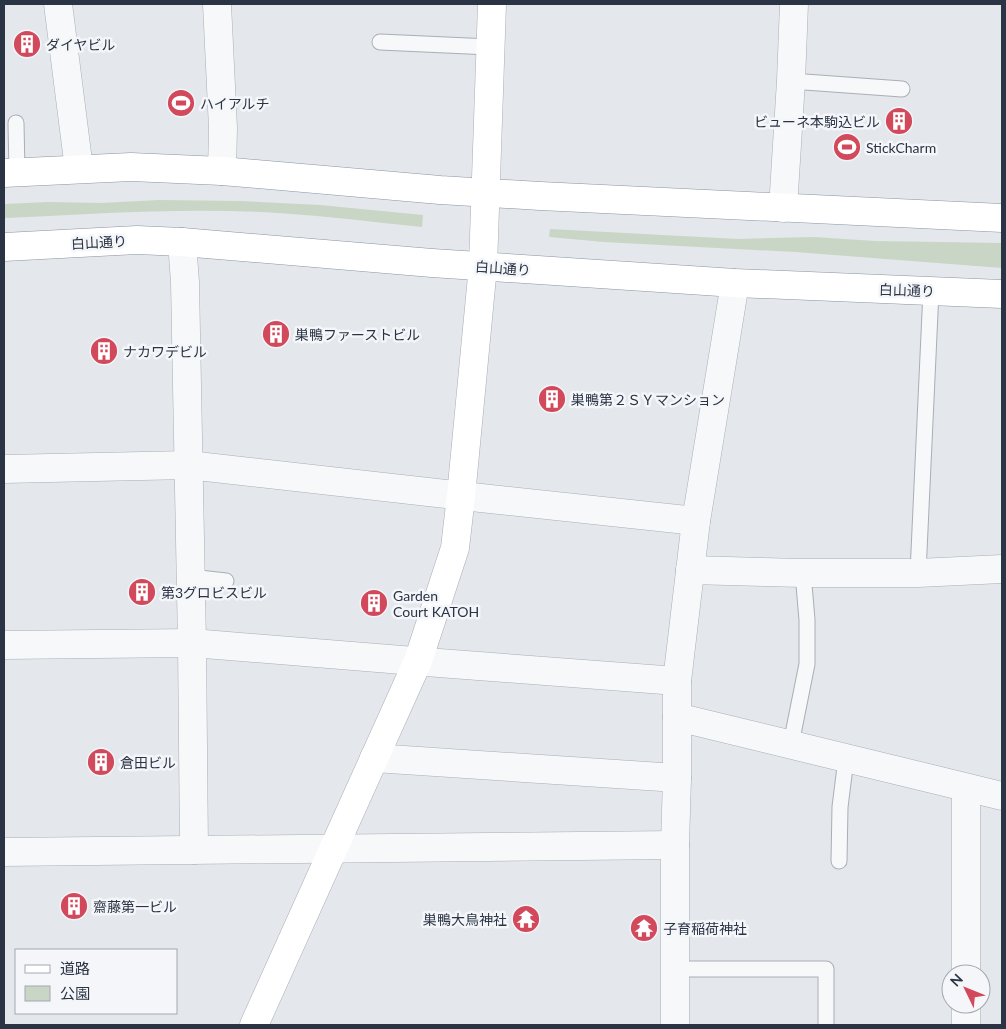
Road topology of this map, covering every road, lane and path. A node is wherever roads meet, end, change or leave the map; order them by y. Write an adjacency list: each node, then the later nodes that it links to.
1 (58, 4): 10 (street)
2 (217, 4): 11 (street)
3 (492, 4): 6 (main road)
4 (794, 4): 7 (street)
5 (380, 42): 6 (lane)
6 (490, 47): 13 (main road)
7 (791, 81): 8 (lane); 14 (street)
8 (902, 89)
9 (16, 123): 12 (lane)
10 (79, 169): 11 (main road); 12 (main road)
11 (222, 171): 13 (main road)
12 (10, 173)
13 (486, 193): 14 (main road); 18 (main road)
14 (783, 208): 15 (main road)
15 (1002, 218)
16 (182, 242): 17 (main road, 白山通り); 18 (main road, 白山通り); 22 (street)
17 (4, 247)
18 (483, 266): 19 (main road, 白山通り); 24 (main road)
19 (735, 283): 20 (main road, 白山通り); 25 (street)
20 (931, 290): 21 (main road, 白山通り); 28 (lane)
21 (1002, 294)
22 (188, 464): 23 (street); 24 (street); 30 (street)
23 (4, 469)
24 (462, 496): 25 (street); 34 (main road)
25 (696, 521): 27 (street)
26 (1002, 569): 28 (street)
27 (690, 570): 29 (street); 35 (street)
28 (918, 572): 29 (street)
29 (803, 573): 37 (lane)
30 (190, 577): 31 (lane); 32 (street)
31 (226, 581)
32 (192, 643): 33 (street); 34 (street); 45 (street)
33 (4, 645)
34 (418, 661): 35 (street); 38 (main road)
35 (677, 681): 36 (street)
36 (677, 717): 37 (street); 40 (street)
37 (791, 744): 39 (street)
38 (374, 758): 40 (street); 44 (main road)
39 (846, 759): 41 (street); 47 (lane)
40 (677, 778): 43 (street)
41 (966, 788): 42 (street); 48 (street)
42 (1002, 796)
43 (675, 845): 44 (street); 49 (street)
44 (334, 848): 45 (street); 50 (main road)
45 (194, 850): 46 (street)
46 (4, 852)
47 (839, 861)
48 (966, 964)
49 (676, 969): 51 (street); 52 (lane)
50 (254, 1025)
51 (675, 1025)
52 (826, 1025)

